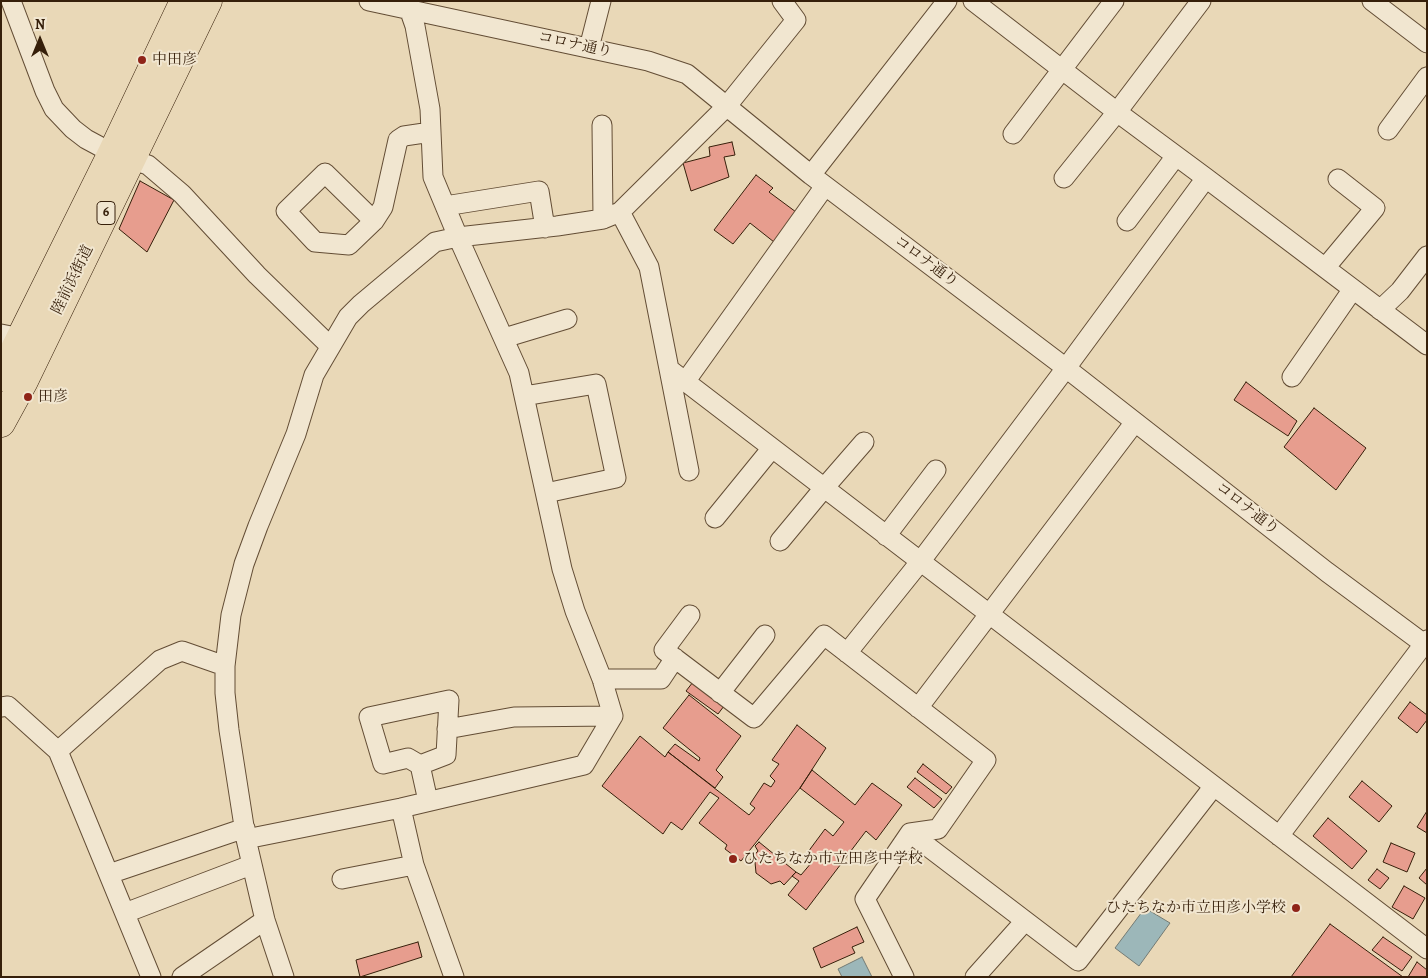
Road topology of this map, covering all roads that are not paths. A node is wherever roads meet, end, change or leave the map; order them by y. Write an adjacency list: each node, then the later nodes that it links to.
1 (11, 1): 23 (street)
2 (184, 1): 23 (highway, 陸前浜街道 / 6)
3 (208, 1): 23 (highway, 陸前浜街道 / 6)
4 (369, 1): 12 (street, コロナ通り)
5 (601, 1): 14 (street)
6 (782, 1): 17 (street)
7 (947, 1): 28 (street)
8 (973, 1): 15 (street)
9 (1114, 1): 15 (street)
10 (1201, 1): 18 (street)
11 (1372, 1): 13 (street)
12 (408, 6): 14 (street, コロナ通り); 21 (street)
13 (1427, 43)
14 (589, 48): 17 (street, コロナ通り)
15 (1062, 71): 18 (street); 22 (street)
16 (1427, 77): 20 (street)
17 (726, 107): 28 (street, コロナ通り); 30 (street)
18 (1117, 112): 24 (street); 25 (street)
19 (602, 125): 30 (street)
20 (1388, 130)
21 (431, 132): 29 (street); 31 (street)
22 (1012, 134)
23 (121, 156): 40 (highway, 陸前浜街道 / 6); 43 (street); 51 (highway, 陸前浜街道 / 6)
24 (1176, 156): 26 (street); 32 (street)
25 (1064, 178)
26 (1206, 178): 36 (street); 44 (street)
27 (1338, 179): 36 (street)
28 (818, 181): 44 (street, コロナ通り); 48 (street)
29 (445, 206): 33 (street); 34 (street)
30 (611, 216): 33 (street); 45 (street)
31 (374, 221)
32 (1127, 221)
33 (545, 228): 34 (street)
34 (458, 237): 41 (street); 43 (street)
35 (1427, 256): 38 (street)
36 (1325, 268): 37 (street)
37 (1352, 289): 38 (street); 47 (street)
38 (1380, 310): 42 (street)
39 (567, 319): 41 (street)
40 (11, 336): 46 (highway, 陸前浜街道 / 6)
41 (504, 338): 49 (street)
42 (1427, 345)
43 (330, 346): 68 (street)
44 (1066, 368): 50 (street, コロナ通り); 61 (street)
45 (669, 369): 48 (street); 55 (street)
46 (1, 377)
47 (1292, 377)
48 (685, 382): 53 (street)
49 (524, 396): 57 (street); 57 (street)
50 (1135, 422): 62 (street); 65 (street, コロナ通り)
51 (1, 424)
52 (864, 442): 56 (street)
53 (772, 448): 56 (street); 58 (street)
54 (936, 470): 59 (street)
55 (689, 471)
56 (824, 488): 59 (street); 60 (street)
57 (546, 493): 69 (street)
58 (715, 518)
59 (886, 536): 61 (street)
60 (780, 541)
61 (920, 562): 62 (street); 66 (street)
62 (989, 614): 72 (street); 77 (street)
63 (690, 615): 67 (street)
64 (765, 635): 70 (street)
65 (1426, 643): 82 (street)
66 (847, 653): 70 (street); 72 (street)
67 (675, 658): 69 (street); 70 (street)
68 (225, 666): 75 (street); 81 (street)
69 (602, 679): 73 (street)
70 (720, 693)
71 (1, 707): 75 (street)
72 (918, 708): 80 (street)
73 (613, 716): 74 (street); 78 (street)
74 (447, 729): 76 (street); 76 (street)
75 (58, 751): 85 (street)
76 (420, 765): 78 (street)
77 (1214, 786): 82 (street); 89 (street)
78 (428, 801): 79 (street)
79 (401, 808): 81 (street); 84 (street)
80 (910, 833): 89 (street); 95 (street)
81 (245, 834): 83 (street); 85 (street)
82 (1279, 836): 90 (street)
83 (251, 864): 87 (street); 88 (street)
84 (414, 865): 86 (street); 94 (street)
85 (109, 874): 87 (street)
86 (342, 879)
87 (125, 913): 91 (street)
88 (265, 920): 92 (street); 93 (street)
89 (1026, 921): 96 (street)
90 (1427, 949)
91 (151, 977)
92 (182, 977)
93 (284, 977)
94 (454, 977)
95 (904, 977)
96 (975, 977)

